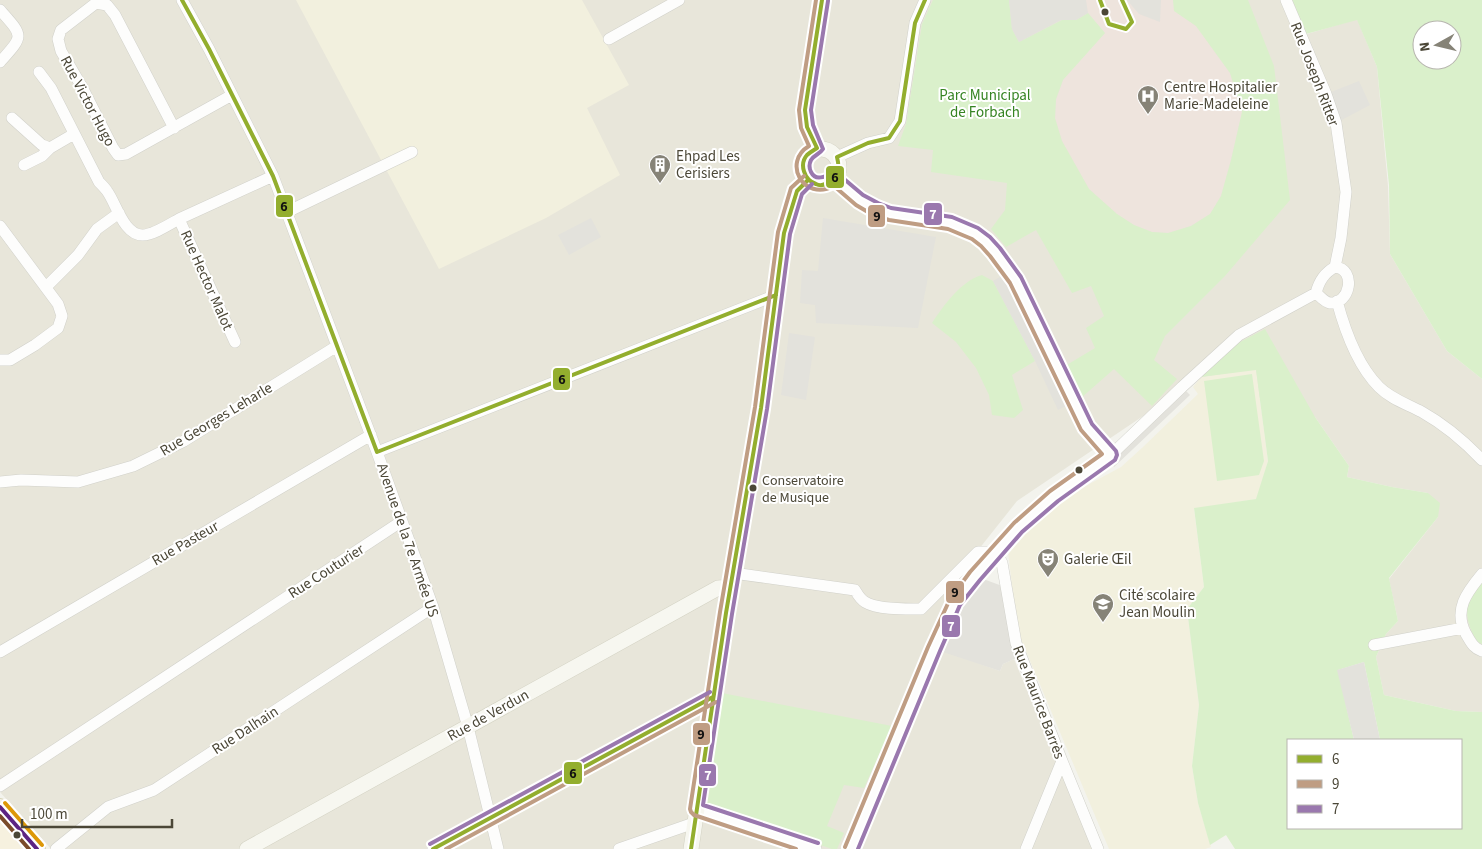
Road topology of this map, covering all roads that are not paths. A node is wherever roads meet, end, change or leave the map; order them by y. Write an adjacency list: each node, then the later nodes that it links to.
1 (182, 0): 10 (street, Avenue de la 7e Armée US)
2 (679, 0): 7 (street)
3 (822, 0): 15 (main road)
4 (925, 0): 17 (street)
5 (1286, 0): 26 (street, Rue Joseph Ritter)
6 (0, 10): 8 (street)
7 (609, 39)
8 (0, 62)
9 (38, 72): 13 (street, Rue Hector Malot)
10 (232, 95): 12 (street, Rue Victor Hugo); 19 (street, Avenue de la 7e Armée US)
11 (12, 118): 14 (street)
12 (174, 128): 12 (street, Rue Victor Hugo)
13 (74, 134): 14 (street); 23 (street, Rue Hector Malot)
14 (50, 148): 18 (street)
15 (818, 148): 17 (main road); 21 (main road)
16 (412, 152): 22 (street)
17 (837, 157): 20 (main road)
18 (24, 165)
19 (273, 176): 22 (street, Avenue de la 7e Armée US); 24 (street, Rue Hector Malot)
20 (835, 179): 21 (main road); 36 (street)
21 (808, 180): 29 (main road)
22 (287, 212): 32 (street, Avenue de la 7e Armée US)
23 (119, 213): 24 (street, Rue Hector Malot); 27 (street)
24 (179, 219): 31 (street, Rue Hector Malot)
25 (0, 226): 27 (street)
26 (1335, 267): 28 (street); 30 (street)
27 (46, 287): 33 (street)
28 (1316, 293): 30 (street); 36 (street)
29 (776, 295): 35 (street); 42 (main road)
30 (1337, 301): 37 (street)
31 (235, 342)
32 (336, 346): 34 (street, Avenue de la 7e Armée US); 38 (street, Rue Georges Leharle)
33 (0, 360)
34 (371, 435): 35 (street, Avenue de la 7e Armée US); 47 (street, Rue Pasteur)
35 (377, 452): 39 (street, Avenue de la 7e Armée US)
36 (1111, 455): 40 (street)
37 (1482, 460)
38 (0, 482)
39 (402, 520): 43 (street, Avenue de la 7e Armée US); 51 (street, Rue Couturier)
40 (996, 552): 42 (street); 50 (street, Rue Maurice Barrès); 63 (street)
41 (1482, 574): 44 (street)
42 (732, 580): 48 (main road); 49 (main road, Rue de Verdun)
43 (433, 607): 49 (street, Avenue de la 7e Armée US); 56 (street, Rue Dalhain)
44 (1463, 628): 45 (street); 46 (street)
45 (1374, 645)
46 (1482, 651)
47 (0, 652)
48 (713, 697): 53 (main road); 54 (street)
49 (468, 727): 54 (street, Avenue de la 7e Armée US); 57 (main road, Rue de Verdun)
50 (1062, 761): 64 (street); 65 (street, Rue Maurice Barrès)
51 (0, 786)
52 (0, 807): 55 (main road)
53 (695, 816): 60 (street); 61 (main road); 62 (street)
54 (490, 818): 58 (street); 59 (street, Avenue de la 7e Armée US)
55 (37, 849)
56 (56, 849)
57 (247, 849)
58 (433, 849)
59 (498, 849)
60 (619, 849)
61 (691, 849)
62 (816, 849)
63 (851, 849)
64 (1026, 849)
65 (1098, 849)

